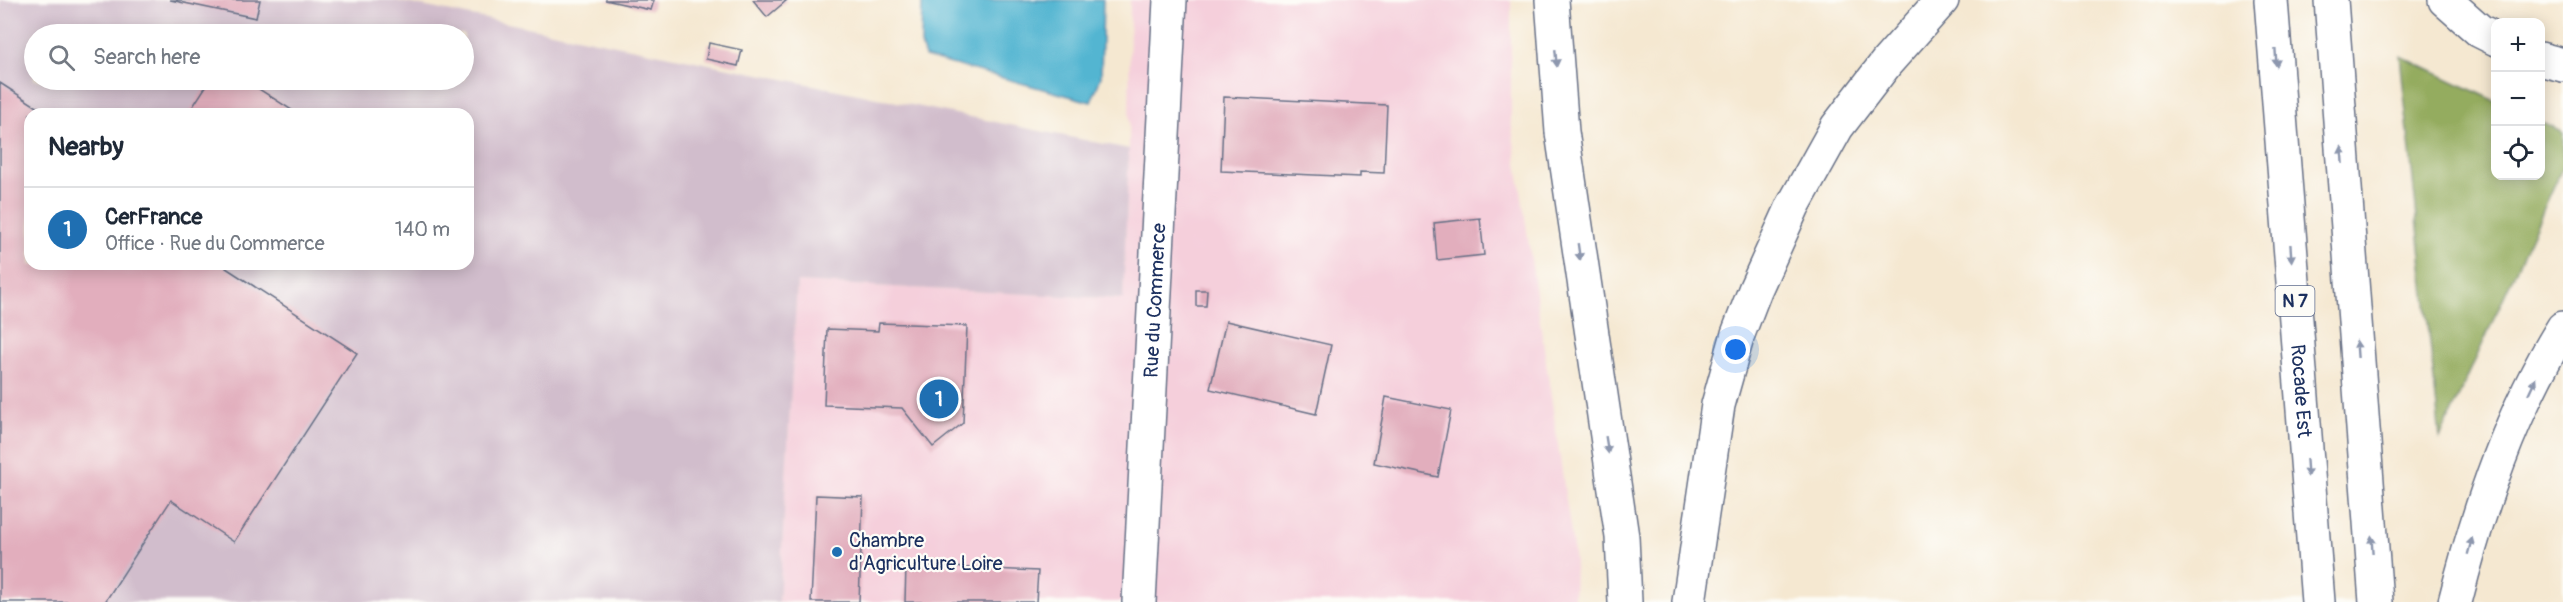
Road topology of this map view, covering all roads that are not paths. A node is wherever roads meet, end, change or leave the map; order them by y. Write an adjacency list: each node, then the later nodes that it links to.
1 (1170, 0): 11 (main road, Rue du Commerce)
2 (1552, 0): 12 (main road, one-way to 12)
3 (1942, 0): 13 (main road)
4 (2271, 0): 14 (main road, Rocade Est / N 7, one-way to 14)
5 (2331, 0): 15 (main road, one-way to 5)
6 (2445, 0): 7 (main road)
7 (2491, 36)
8 (2545, 61): 9 (main road)
9 (2563, 65)
10 (2563, 328): 16 (main road, one-way to 10)
11 (1139, 602)
12 (1625, 602)
13 (1689, 602)
14 (2318, 602)
15 (2376, 602)
16 (2455, 602)

